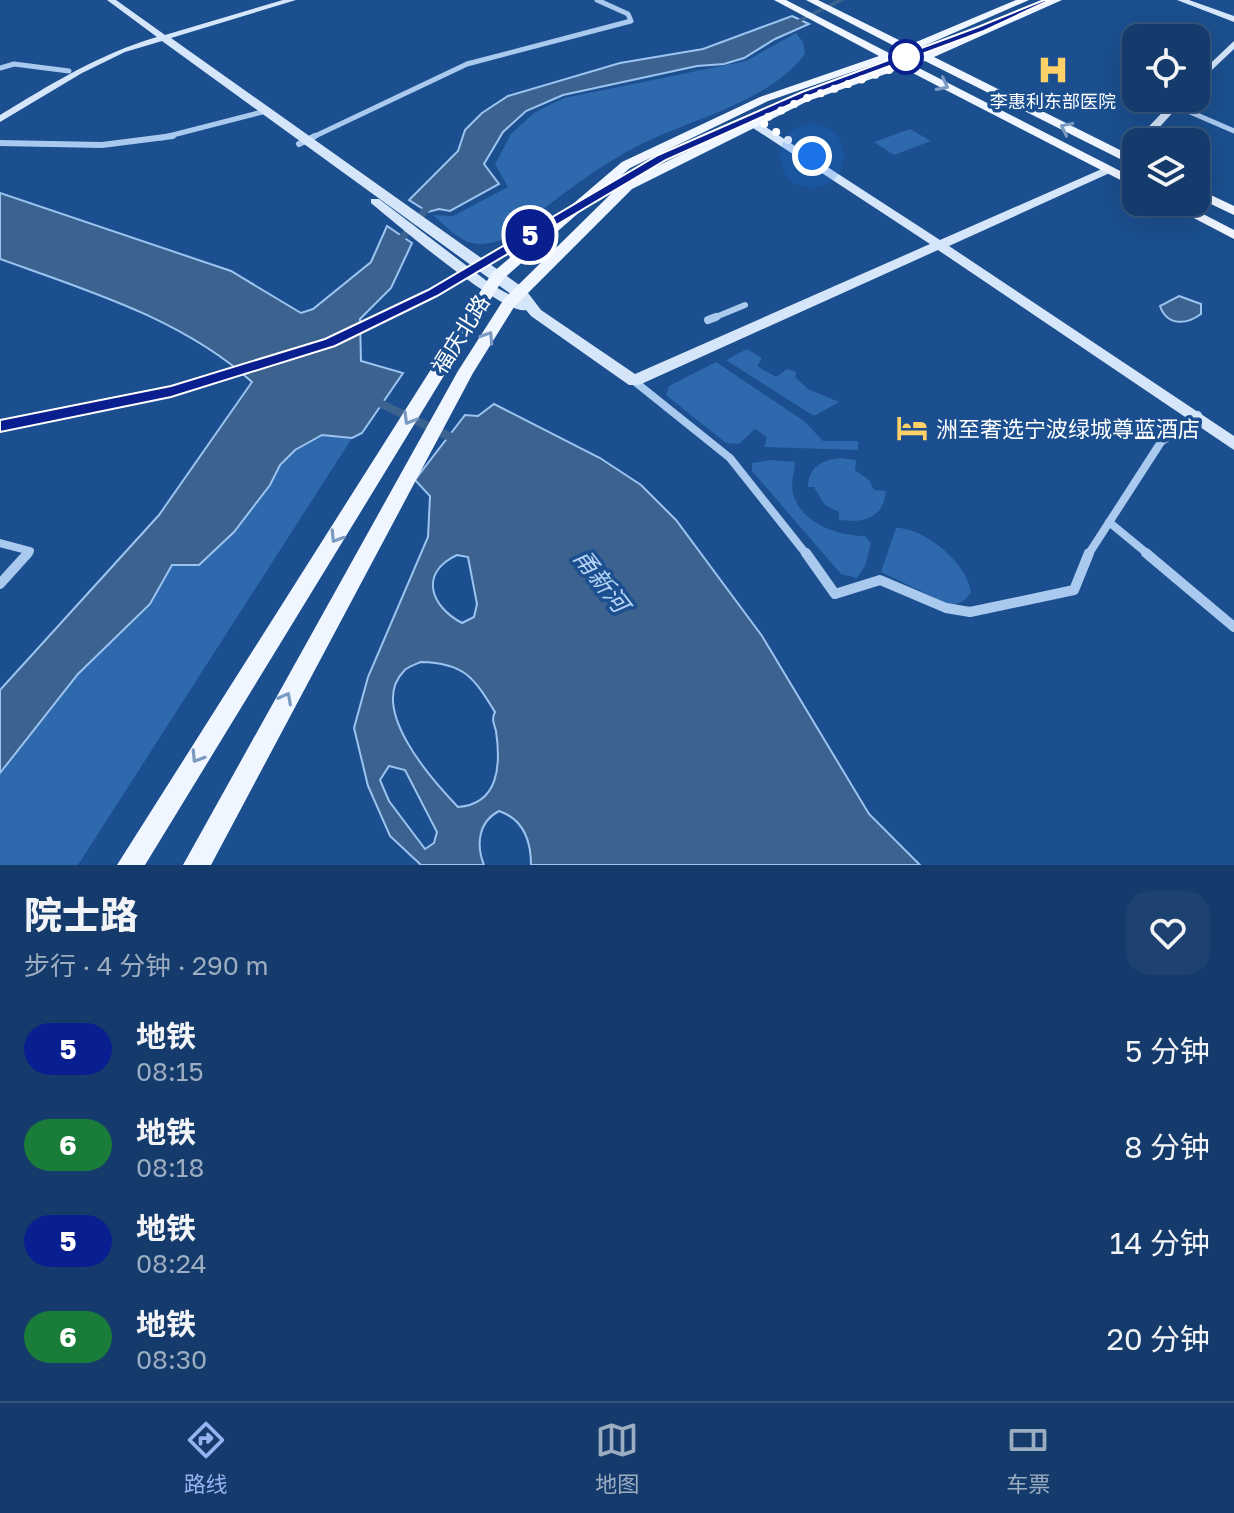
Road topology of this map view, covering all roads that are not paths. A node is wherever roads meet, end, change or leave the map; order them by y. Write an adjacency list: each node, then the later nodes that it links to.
1 (99, 0): 16 (main road)
2 (111, 0): 16 (main road)
3 (269, 0): 16 (main road)
4 (292, 0): 16 (main road)
5 (597, 0): 34 (street)
6 (779, 0): 19 (main road)
7 (1008, 0): 18 (main road)
8 (1024, 0): 18 (main road)
9 (1057, 0): 20 (main road, 福庆北路)
10 (1071, 0): 20 (main road)
11 (1172, 0): 14 (main road)
12 (1181, 0): 14 (main road)
13 (813, 1): 18 (main road)
14 (1191, 2): 15 (main road)
15 (1234, 19)
16 (157, 37): 24 (main road); 26 (main road); 29 (main road)
17 (1234, 44): 23 (main road)
18 (909, 49): 19 (main road, 福庆北路); 20 (main road)
19 (886, 56): 21 (main road); 46 (main road, 福庆北路)
20 (926, 57): 21 (main road, 福庆北路); 36 (main road, one-way to 20)
21 (904, 65): 30 (main road, 福庆北路); 38 (main road, one-way to 38)
22 (0, 68): 24 (street)
23 (1210, 68)
24 (69, 71): 25 (main road)
25 (0, 110)
26 (260, 111): 33 (street); 34 (main road)
27 (1168, 112): 31 (main road)
28 (1197, 112): 32 (street)
29 (0, 119)
30 (757, 123): 45 (main road); 48 (main road, 福庆北路)
31 (1153, 128)
32 (1234, 131)
33 (0, 141)
34 (304, 142): 43 (main road)
35 (1122, 152): 36 (main road)
36 (1118, 154): 37 (main road)
37 (1122, 156)
38 (1108, 170): 39 (main road); 45 (main road)
39 (1122, 177)
40 (1210, 199): 41 (main road)
41 (1234, 211)
42 (1197, 216): 44 (main road)
43 (422, 230): 46 (main road); 47 (main road)
44 (1234, 235)
45 (942, 246): 51 (main road); 52 (main road)
46 (497, 276): 47 (main road, 福庆北路); 48 (main road)
47 (487, 288): 48 (main road); 59 (main road, 福庆北路, one-way to 59)
48 (514, 298): 51 (main road); 60 (main road, 福庆北路, one-way to 48)
49 (745, 305): 50 (street)
50 (708, 320)
51 (634, 381): 55 (street)
52 (1197, 415): 53 (main road); 54 (main road); 55 (street)
53 (1234, 436)
54 (1234, 444)
55 (1109, 522): 58 (street)
56 (0, 543): 57 (street)
57 (0, 584)
58 (1234, 627)
59 (130, 865)
60 (196, 865)

